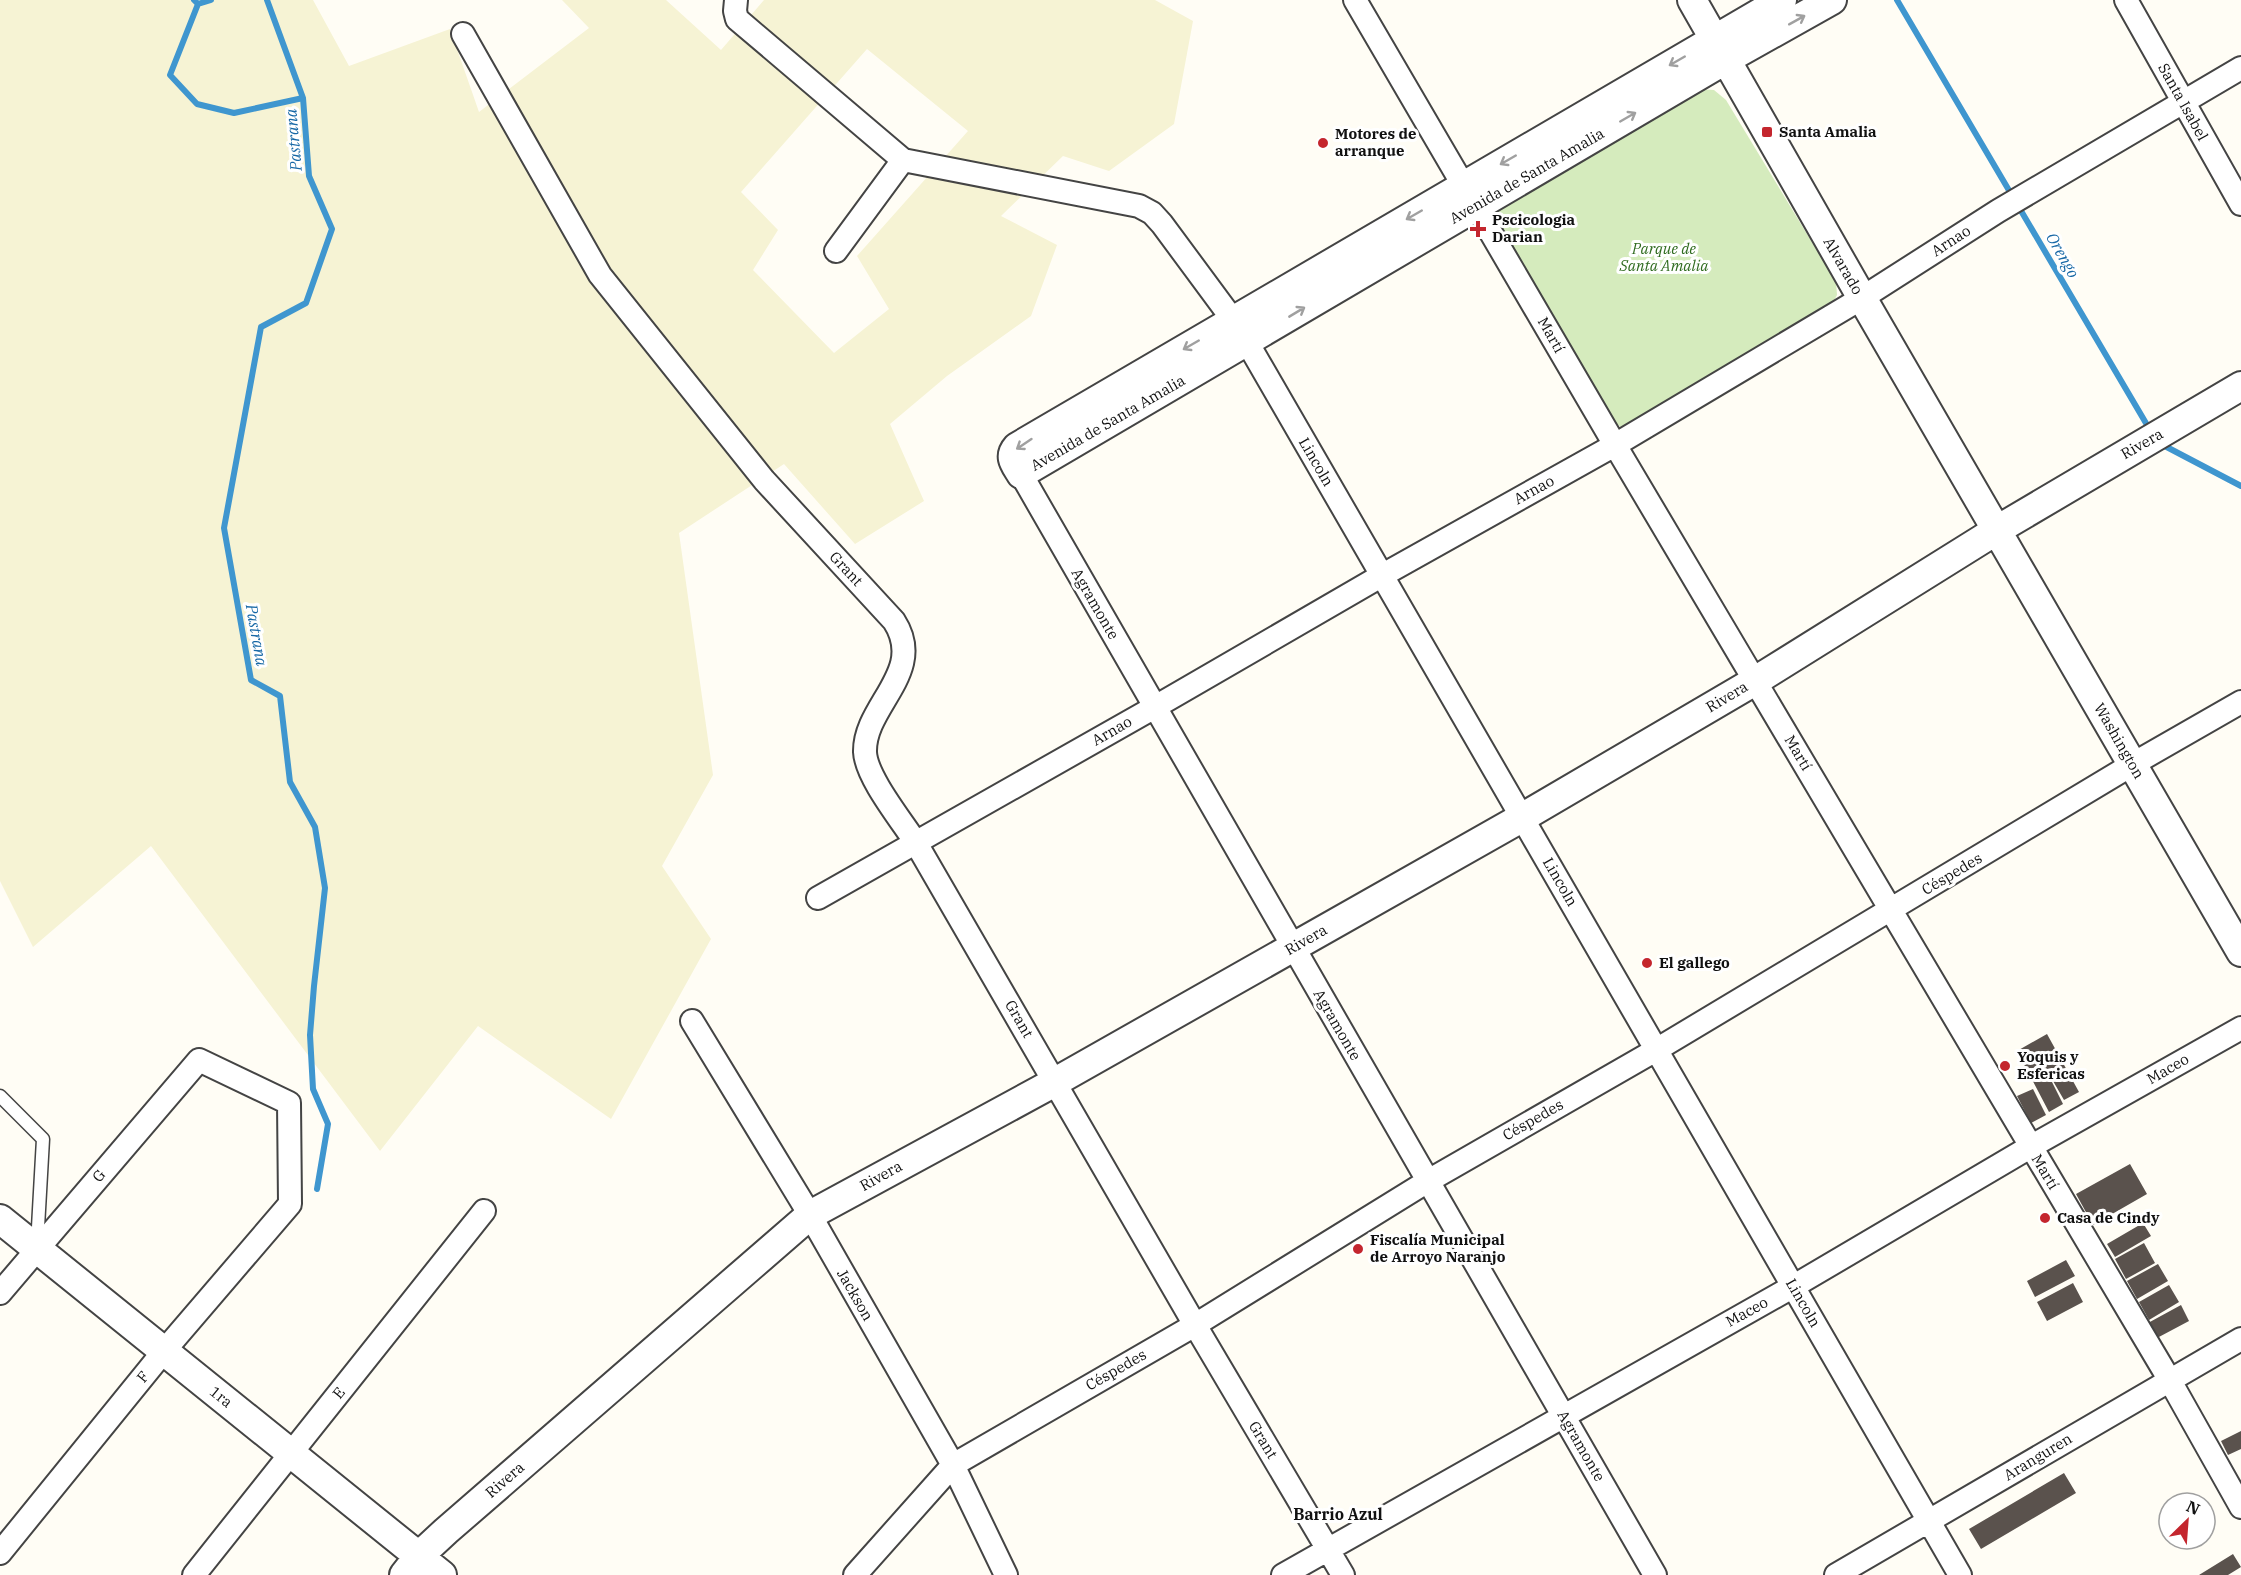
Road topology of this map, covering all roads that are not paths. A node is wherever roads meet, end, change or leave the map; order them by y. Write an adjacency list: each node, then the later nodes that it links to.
1 (736, 0): 11 (street)
2 (1355, 0): 12 (street, Martí)
3 (1692, 0): 8 (street, Alvarado)
4 (1782, 0): 8 (street, Avenida de Santa Amalia)
5 (1832, 0): 8 (street, Avenida de Santa Amalia, one-way to 5)
6 (2126, 0): 10 (street, Santa Isabel)
7 (463, 34): 27 (street, Grant)
8 (1721, 49): 12 (street, Avenida de Santa Amalia); 15 (street, Alvarado)
9 (2241, 68): 10 (street, Arnao)
10 (2182, 103): 13 (street, Santa Isabel); 15 (street, Arnao)
11 (903, 160): 14 (street); 16 (street, Lincoln)
12 (1470, 195): 16 (street, Avenida de Santa Amalia); 18 (street, Martí)
13 (2241, 204)
14 (836, 251)
15 (1862, 298): 18 (street, Arnao); 20 (street, Alvarado)
16 (1240, 331): 19 (street, Avenida de Santa Amalia); 21 (street, Lincoln)
17 (2241, 386): 20 (street, Rivera)
18 (1615, 445): 21 (street, Arnao); 22 (street, Martí)
19 (1021, 474): 24 (street, Agramonte)
20 (1997, 530): 22 (street, Rivera); 25 (street, Washington)
21 (1380, 576): 24 (street, Arnao); 26 (street, Lincoln)
22 (1755, 681): 26 (street, Rivera); 29 (street, Martí)
23 (2241, 702): 25 (street, Céspedes)
24 (1155, 707): 27 (street, Arnao); 30 (street, Agramonte)
25 (2133, 764): 29 (street, Céspedes); 31 (street, Washington)
26 (1523, 817): 30 (street, Rivera); 34 (street, Lincoln)
27 (916, 843): 28 (street, Arnao); 35 (street, Grant)
28 (818, 898)
29 (1891, 910): 34 (street, Céspedes); 37 (street, Martí)
30 (1292, 948): 35 (street, Rivera); 38 (street, Agramonte)
31 (2241, 952)
32 (692, 1021): 41 (street, Jackson)
33 (2241, 1028): 37 (street, Maceo)
34 (1656, 1050): 38 (street, Céspedes); 44 (street, Lincoln)
35 (1055, 1082): 41 (street, Rivera); 46 (street, Grant)
36 (0, 1096): 43 (lane)
37 (2030, 1147): 44 (street, Maceo); 49 (street, Martí)
38 (1428, 1181): 46 (street, Céspedes); 50 (street, Agramonte)
39 (290, 1204): 43 (street, G); 48 (street, F)
40 (484, 1211): 51 (street, E)
41 (810, 1215): 52 (street, Jackson); 57 (street, Rivera)
42 (0, 1219): 43 (street, 1ra)
43 (36, 1249): 45 (street, G); 48 (street, 1ra)
44 (1794, 1286): 50 (street, Maceo); 54 (street, Lincoln)
45 (0, 1293)
46 (1195, 1325): 52 (street, Céspedes); 55 (street, Grant)
47 (2241, 1339): 49 (street, Aranguren)
48 (164, 1351): 51 (street, 1ra); 56 (street, F)
49 (2169, 1379): 53 (street, Martí); 54 (street, Aranguren)
50 (1563, 1416): 55 (street, Maceo); 64 (street, Agramonte)
51 (291, 1454): 57 (street, 1ra); 58 (street, E)
52 (952, 1465): 60 (street, Céspedes); 61 (street, Jackson)
53 (2241, 1507)
54 (1929, 1521): 65 (street, Aranguren); 66 (street, Lincoln)
55 (1328, 1549): 62 (street, Maceo); 63 (street, Grant)
56 (0, 1553)
57 (411, 1566): 59 (street, 1ra)
58 (194, 1575)
59 (442, 1575)
60 (855, 1575)
61 (1006, 1575)
62 (1283, 1575)
63 (1343, 1575)
64 (1655, 1575)
65 (1836, 1575)
66 (1960, 1575)

